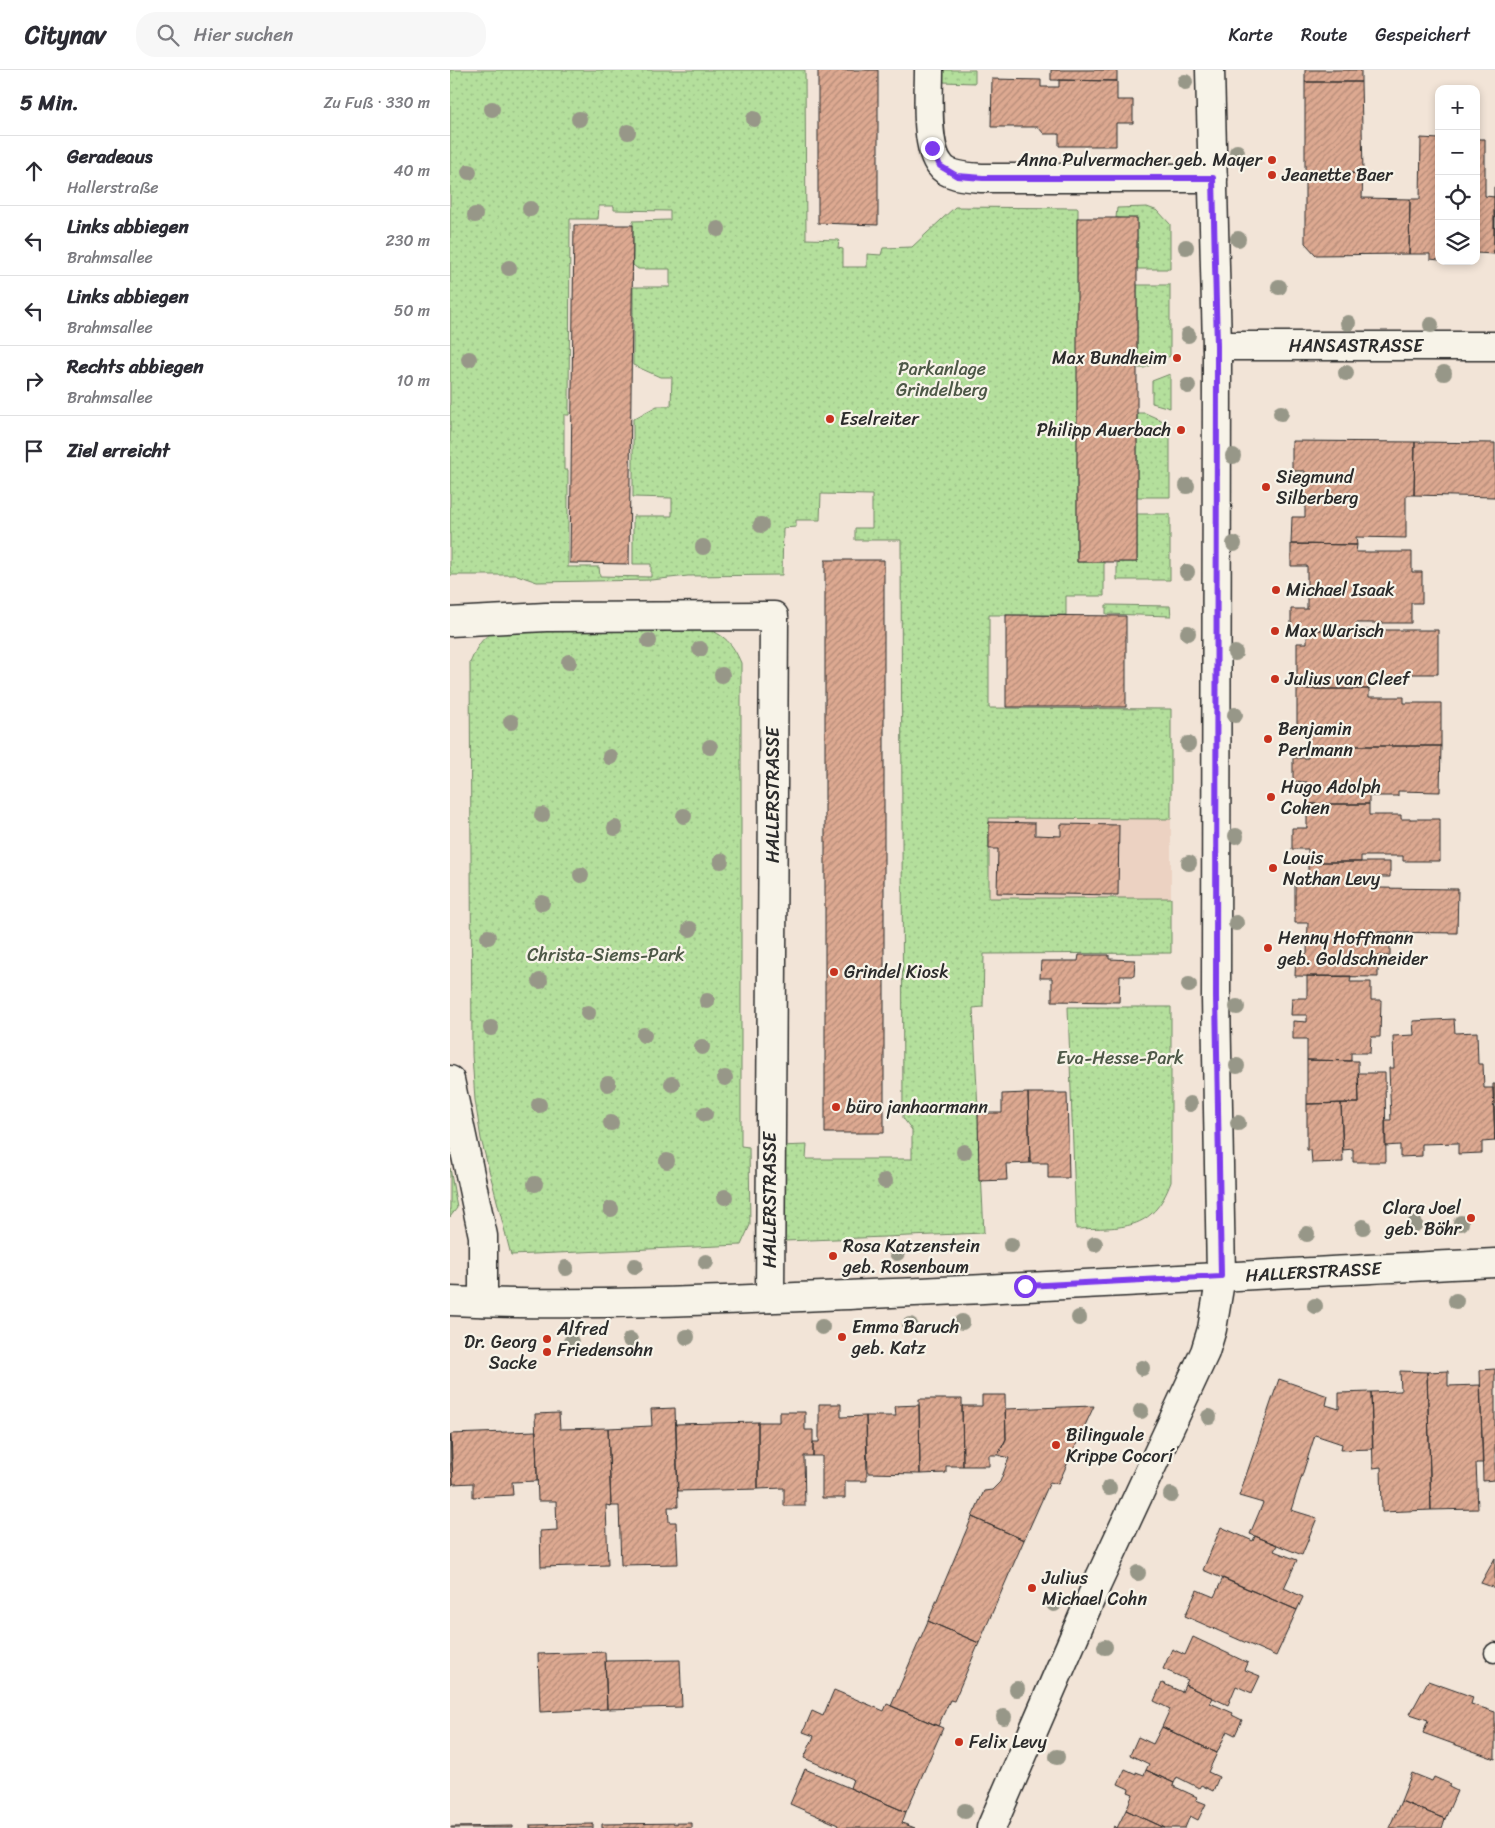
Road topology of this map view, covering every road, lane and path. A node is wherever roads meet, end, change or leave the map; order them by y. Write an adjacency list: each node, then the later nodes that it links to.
1 (929, 70): 3 (street)
2 (1210, 70): 3 (street)
3 (1213, 178): 4 (street)
4 (1217, 346): 5 (street, HANSASTRASSE); 9 (street)
5 (1495, 346)
6 (450, 622): 10 (street, HALLERSTRASSE)
7 (450, 1080): 12 (street)
8 (1495, 1263): 9 (street, HALLERSTRASSE)
9 (1221, 1276): 10 (street, HALLERSTRASSE); 13 (street)
10 (770, 1298): 12 (street, HALLERSTRASSE)
11 (450, 1301): 12 (street, HALLERSTRASSE)
12 (483, 1302)
13 (991, 1828)

